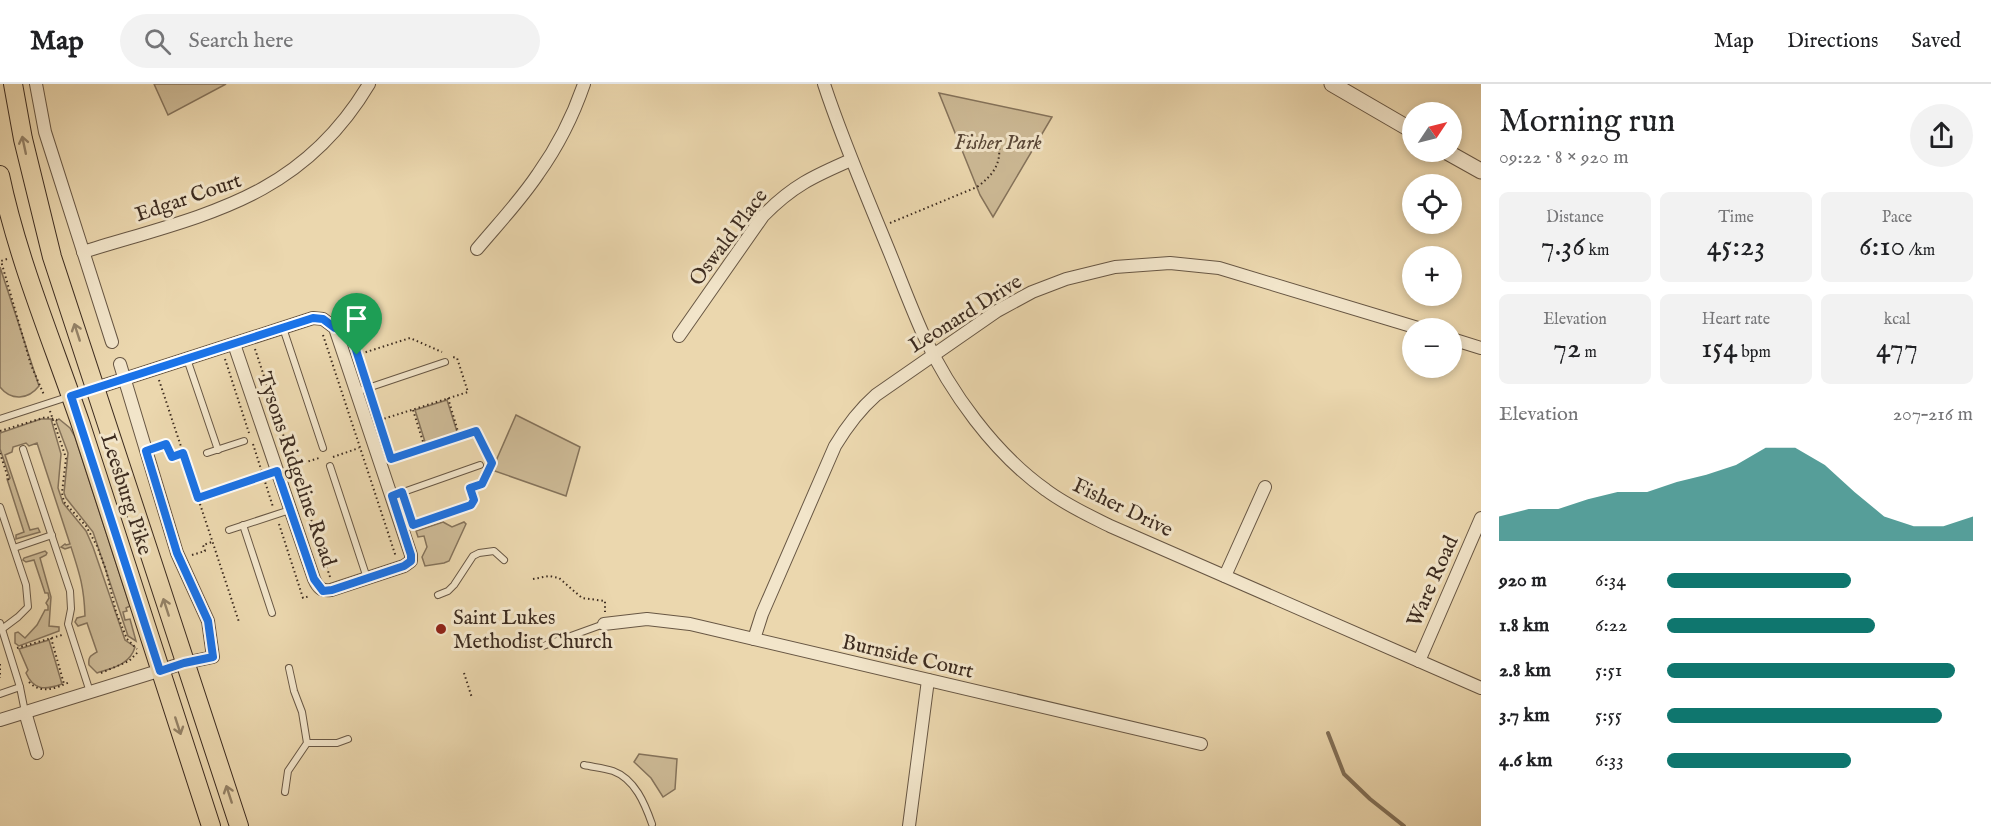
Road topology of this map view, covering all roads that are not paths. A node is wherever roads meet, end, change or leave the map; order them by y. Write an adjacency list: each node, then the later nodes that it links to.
1 (13, 84): 27 (main road, Leesburg Pike, one-way to 1)
2 (36, 84): 14 (street)
3 (369, 84): 14 (street, Edgar Court)
4 (584, 84): 13 (street)
5 (824, 84): 8 (street, Fisher Drive)
6 (1332, 84): 7 (street)
7 (1402, 125)
8 (852, 160): 17 (street, Oswald Place); 22 (street, Fisher Drive)
9 (1462, 160): 10 (street)
10 (1481, 171)
11 (0, 175): 12 (main road, Leesburg Pike)
12 (6, 227): 29 (main road, Leesburg Pike)
13 (477, 249)
14 (83, 252): 18 (street)
15 (1402, 323): 22 (street, Leonard Drive)
16 (283, 328): 21 (street); 28 (street, Tysons Ridgeline Road); 32 (lane)
17 (679, 336)
18 (112, 342)
19 (1462, 342): 20 (street)
20 (1481, 348)
21 (236, 349): 23 (street); 41 (street, Tysons Ridgeline Road)
22 (934, 355): 48 (street, Fisher Drive); 54 (street, Leonard Drive)
23 (187, 359): 26 (street); 34 (lane)
24 (445, 362): 28 (lane)
25 (120, 364): 26 (street, Leesburg Pike)
26 (125, 380): 27 (street); 57 (street, Leesburg Pike)
27 (96, 388): 29 (lane); 57 (main road, Leesburg Pike, one-way to 27)
28 (356, 392): 39 (street, Tysons Ridgeline Road)
29 (71, 396): 30 (lane); 57 (main road, Leesburg Pike)
30 (0, 419)
31 (244, 441): 34 (lane)
32 (323, 448)
33 (23, 449): 45 (lane)
34 (218, 450): 35 (lane)
35 (207, 453)
36 (480, 465): 39 (lane)
37 (330, 466): 49 (lane)
38 (1265, 487): 48 (street)
39 (397, 494): 49 (street, Tysons Ridgeline Road)
40 (0, 507): 46 (lane)
41 (290, 510): 43 (lane); 49 (street, Tysons Ridgeline Road)
42 (1481, 518): 56 (street, Ware Road)
43 (243, 525): 44 (lane); 51 (lane)
44 (229, 530)
45 (52, 535): 46 (lane); 62 (lane)
46 (14, 548): 53 (lane)
47 (504, 560): 50 (lane)
48 (1225, 576): 56 (street, Fisher Drive)
49 (367, 578)
50 (438, 595)
51 (272, 613)
52 (604, 624): 54 (street, Burnside Court); 55 (lane)
53 (1, 626): 60 (lane)
54 (754, 639): 59 (street, Burnside Court)
55 (543, 646)
56 (1419, 661): 61 (street, Fisher Drive)
57 (172, 667): 62 (street); 73 (main road, Leesburg Pike, one-way to 73); 74 (main road, Leesburg Pike, one-way to 57)
58 (289, 668): 67 (lane)
59 (928, 680): 68 (street, Burnside Court); 75 (street)
60 (20, 687): 63 (lane); 64 (lane)
61 (1481, 688)
62 (90, 692): 64 (street)
63 (0, 694)
64 (25, 712): 65 (street); 69 (street)
65 (0, 720)
66 (348, 739): 67 (lane)
67 (307, 743): 71 (lane)
68 (1201, 744)
69 (37, 753)
70 (584, 765): 72 (lane)
71 (285, 792)
72 (652, 824)
73 (211, 826)
74 (239, 826)
75 (909, 826)

